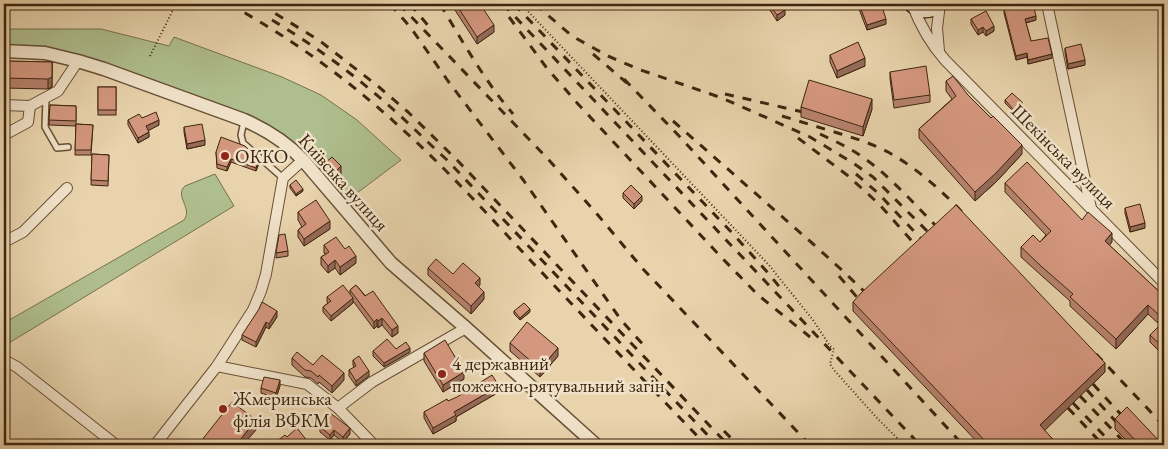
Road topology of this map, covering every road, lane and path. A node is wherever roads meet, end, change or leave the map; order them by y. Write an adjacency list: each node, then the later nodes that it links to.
1 (176, 4): 8 (path)
2 (521, 4): 30 (path)
3 (912, 4): 4 (main road); 7 (street, Шекінська вулиця)
4 (939, 4): 7 (street)
5 (1047, 4): 19 (street)
6 (4, 51): 9 (street, Київська вулиця)
7 (940, 54): 19 (street, Шекінська вулиця)
8 (150, 56)
9 (78, 61): 10 (street); 13 (street, Київська вулиця)
10 (46, 97): 12 (street); 15 (lane)
11 (4, 105): 12 (street)
12 (30, 106): 14 (street)
13 (244, 120): 16 (street, Київська вулиця); 17 (lane)
14 (4, 136)
15 (68, 147)
16 (303, 160): 17 (street); 22 (street, Київська вулиця)
17 (283, 178): 24 (street)
18 (67, 188): 20 (street)
19 (1091, 208): 21 (street, Шекінська вулиця)
20 (4, 242)
21 (1164, 283)
22 (466, 328): 25 (street); 29 (street, Київська вулиця)
23 (4, 360): 26 (street)
24 (218, 366): 25 (street); 27 (street)
25 (338, 408): 28 (street)
26 (116, 445)
27 (155, 445)
28 (374, 445)
29 (596, 445)
30 (904, 445)

